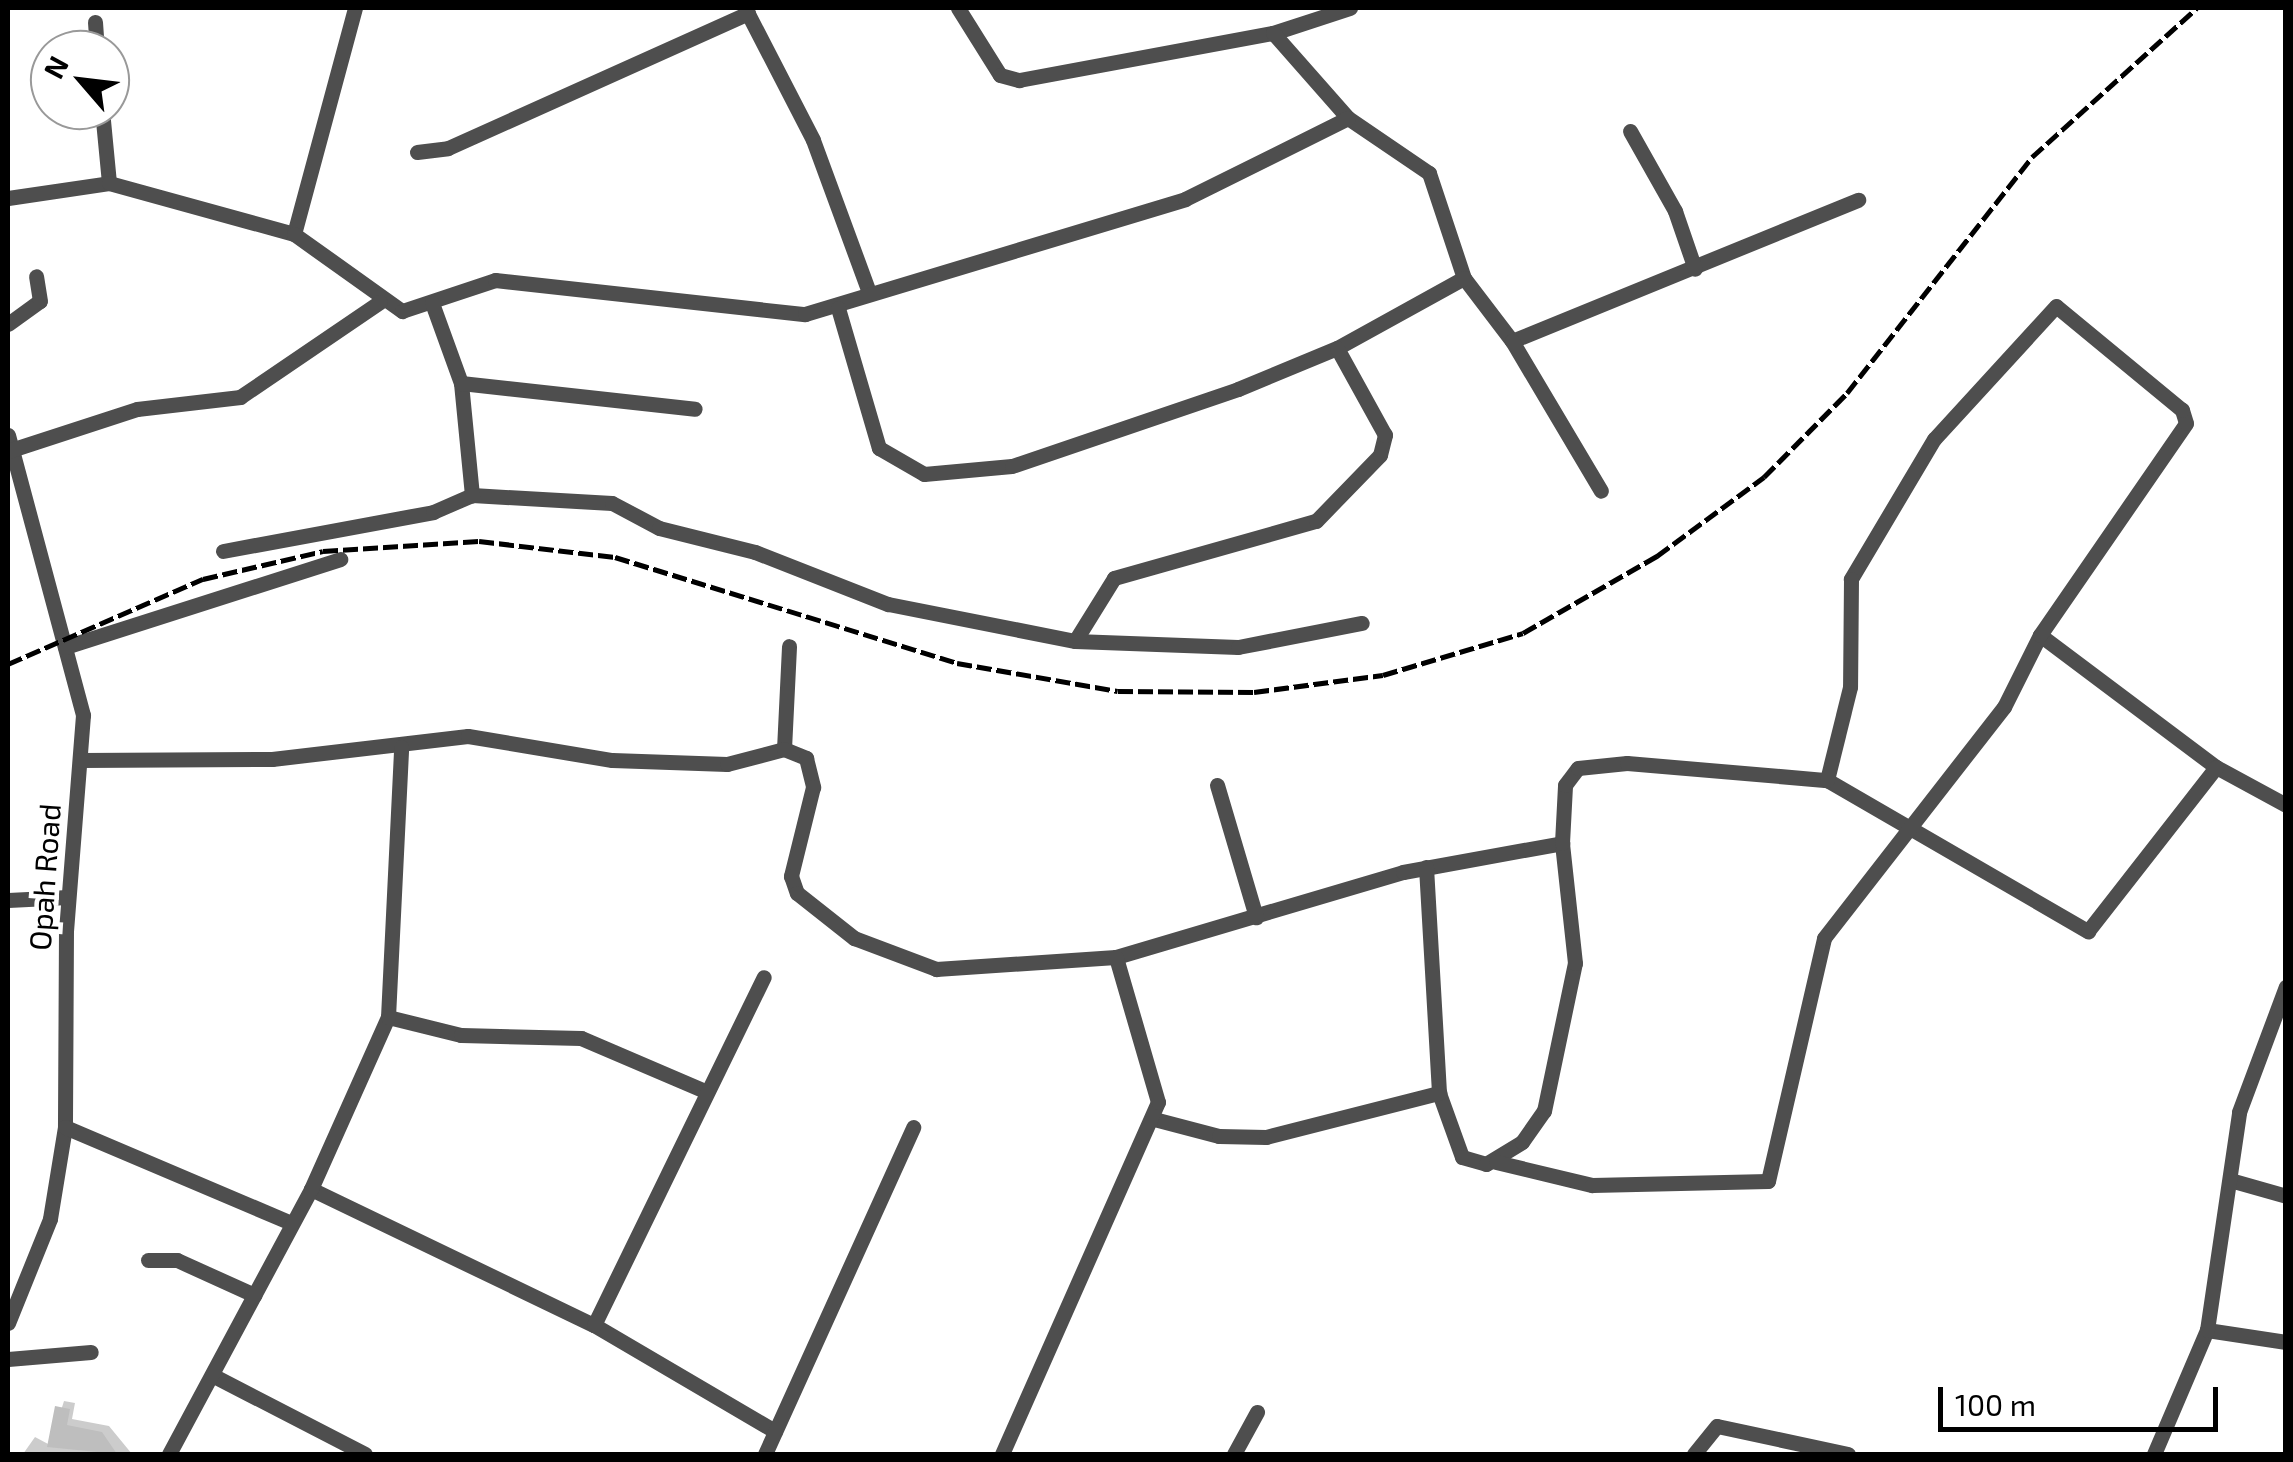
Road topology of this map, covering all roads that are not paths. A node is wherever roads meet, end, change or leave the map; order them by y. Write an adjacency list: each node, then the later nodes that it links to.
1 (354, 8): 15 (street)
2 (958, 8): 7 (street)
3 (1350, 8): 7 (street)
4 (747, 10): 11 (street); 19 (street)
5 (95, 22): 6 (street)
6 (96, 30)
7 (1273, 32): 8 (street)
8 (1348, 118): 18 (street); 19 (street)
9 (104, 130): 12 (street)
10 (1630, 131): 16 (street)
11 (416, 152)
12 (108, 183): 13 (street); 15 (street)
13 (8, 198)
14 (1858, 200): 16 (street)
15 (294, 234): 20 (street)
16 (1695, 270): 24 (street)
17 (36, 276): 23 (street)
18 (1464, 278): 24 (street); 25 (street)
19 (869, 292): 22 (street)
20 (380, 302): 21 (street); 28 (street)
21 (432, 302): 22 (street); 26 (street)
22 (838, 308): 25 (street)
23 (8, 324)
24 (1512, 341): 29 (street)
25 (1337, 348): 35 (street)
26 (460, 384): 27 (street); 30 (street)
27 (695, 409)
28 (9, 445): 37 (street, Opah Road)
29 (1601, 490)
30 (472, 495): 31 (street); 35 (street)
31 (223, 552)
32 (340, 559): 37 (street)
33 (1362, 623): 35 (street)
34 (2040, 635): 41 (street); 42 (street); 45 (street)
35 (1074, 641)
36 (789, 646): 39 (street)
37 (64, 647): 40 (street, Opah Road)
38 (402, 748): 39 (street); 40 (street); 54 (street)
39 (784, 749): 51 (street)
40 (80, 760): 48 (street, Opah Road)
41 (2216, 768): 44 (street); 45 (street)
42 (1827, 780): 45 (street); 46 (street)
43 (1217, 784): 50 (street)
44 (2286, 805)
45 (1912, 826): 60 (street)
46 (1562, 843): 47 (street); 60 (street)
47 (1426, 866): 50 (street); 56 (street)
48 (68, 897): 49 (street); 58 (street, Opah Road)
49 (8, 900)
50 (1256, 917): 51 (street)
51 (1116, 957): 57 (street)
52 (764, 977): 55 (street)
53 (2286, 986): 61 (street)
54 (388, 1017): 55 (street); 62 (street)
55 (708, 1092): 68 (street)
56 (1439, 1093): 57 (street); 60 (street)
57 (1154, 1119): 79 (street)
58 (65, 1127): 64 (street); 67 (street, Opah Road)
59 (913, 1127): 75 (street)
60 (1496, 1162)
61 (2230, 1180): 63 (street); 69 (street)
62 (311, 1189): 64 (street); 68 (street)
63 (2286, 1196)
64 (291, 1223): 66 (street)
65 (148, 1260): 66 (street)
66 (254, 1295): 73 (street)
67 (8, 1324)
68 (594, 1325): 75 (street)
69 (2207, 1330): 70 (street); 83 (street)
70 (2286, 1342)
71 (91, 1352): 72 (street)
72 (8, 1358)
73 (212, 1375): 76 (street); 77 (street)
74 (1258, 1412): 80 (street)
75 (776, 1431): 78 (street)
76 (169, 1454)
77 (365, 1454)
78 (765, 1454)
79 (1002, 1454)
80 (1234, 1454)
81 (1694, 1454): 82 (street)
82 (1848, 1454)
83 (2154, 1454)

